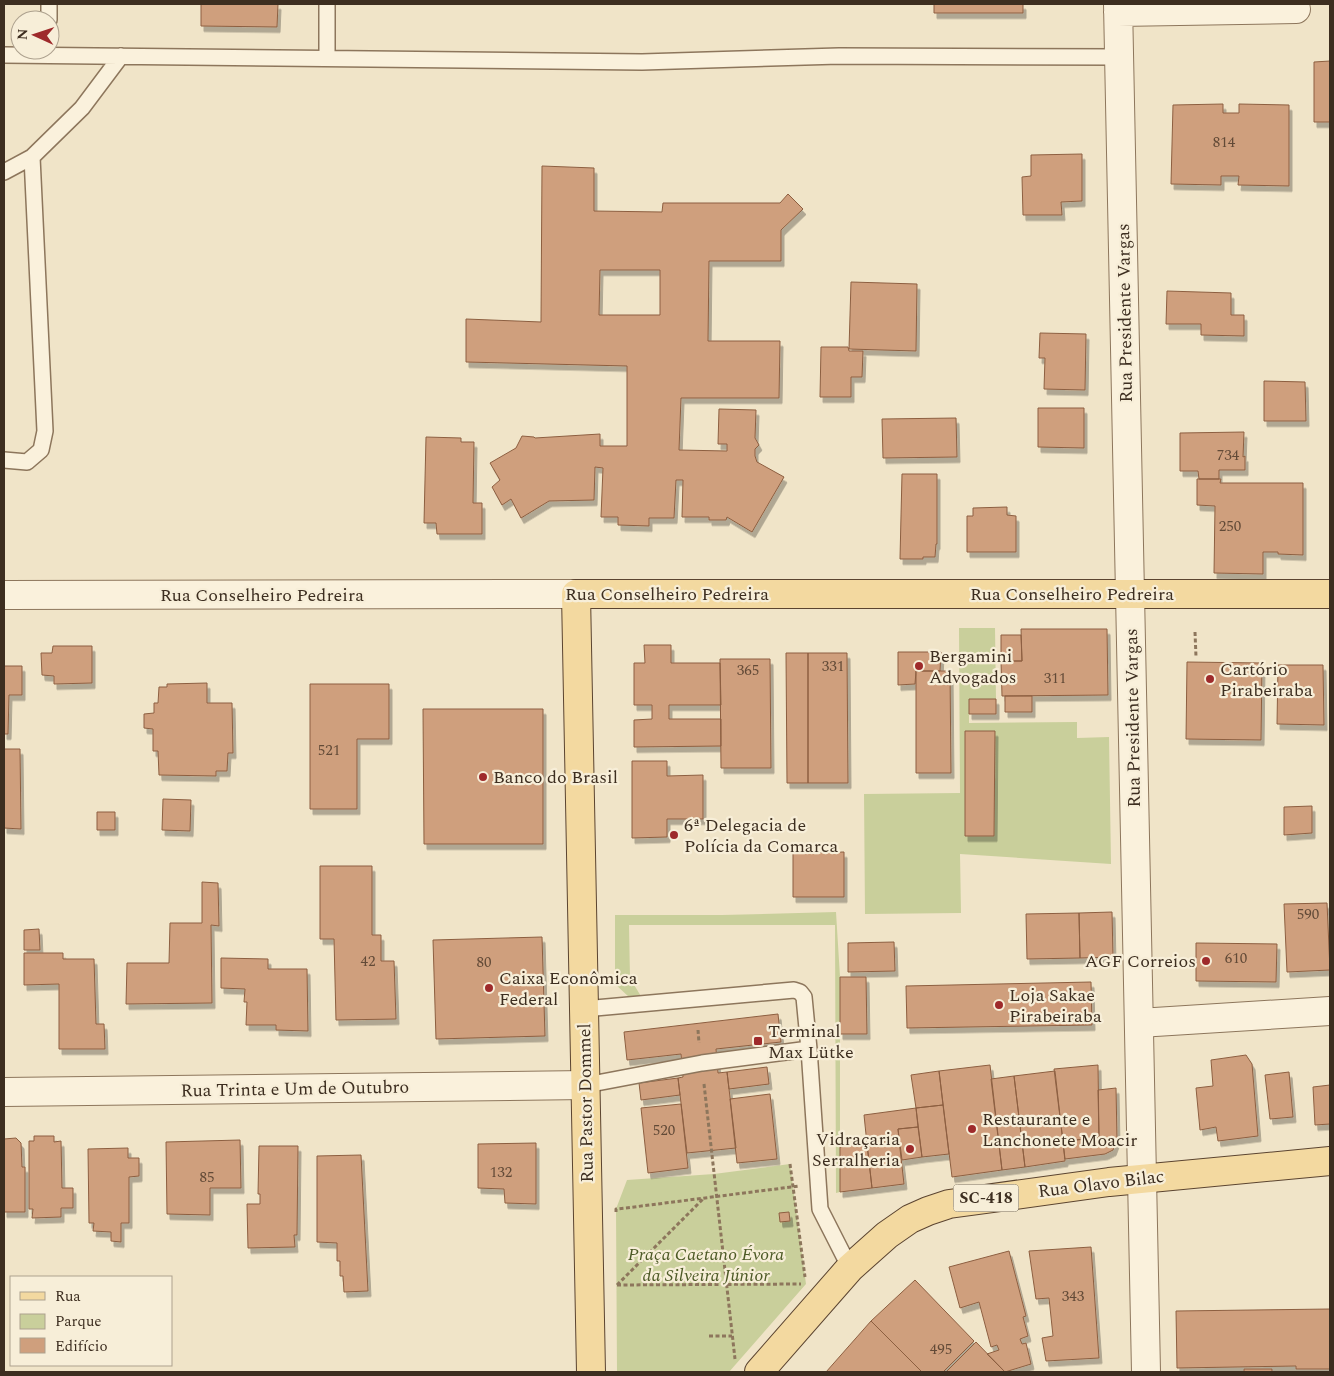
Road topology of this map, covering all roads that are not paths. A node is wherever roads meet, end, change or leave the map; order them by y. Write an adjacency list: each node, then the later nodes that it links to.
1 (327, 4): 7 (lane)
2 (1118, 8): 3 (street); 6 (street, Rua Presidente Vargas)
3 (1296, 9)
4 (60, 53): 5 (lane)
5 (121, 56): 7 (lane); 8 (lane)
6 (1120, 57): 7 (lane); 12 (street, Rua Presidente Vargas)
7 (327, 58)
8 (32, 157): 9 (lane); 10 (lane)
9 (4, 172)
10 (4, 460)
11 (576, 594): 12 (main road, Rua Conselheiro Pedreira); 14 (street, Rua Conselheiro Pedreira); 15 (main road, Rua Pastor Dommel)
12 (1130, 594): 13 (main road, Rua Conselheiro Pedreira); 17 (street, Rua Presidente Vargas)
13 (1330, 594)
14 (4, 595)
15 (584, 1009): 18 (lane); 19 (main road, Rua Pastor Dommel)
16 (1330, 1011): 17 (street)
17 (1139, 1023): 22 (street, Rua Presidente Vargas)
18 (809, 1049): 19 (lane); 23 (lane)
19 (586, 1086): 20 (street, Rua Trinta e Um de Outubro); 25 (main road, Rua Pastor Dommel)
20 (4, 1092)
21 (1330, 1161): 22 (main road, Rua Olavo Bilac / SC-418)
22 (1142, 1178): 23 (main road, Rua Olavo Bilac / SC-418); 26 (street, Rua Presidente Vargas)
23 (850, 1268): 24 (main road, Rua Olavo Bilac / SC-418)
24 (750, 1365)
25 (591, 1372)
26 (1146, 1372)

